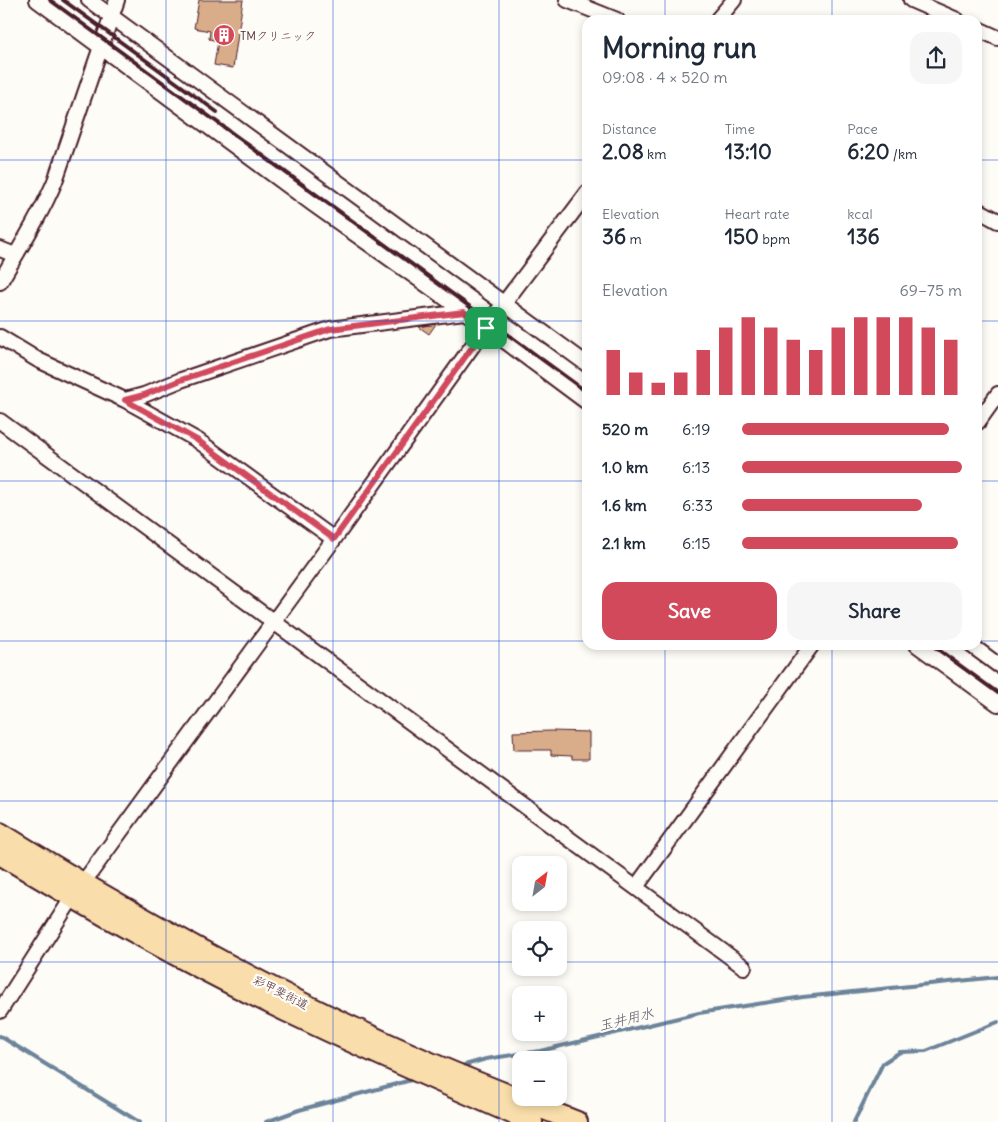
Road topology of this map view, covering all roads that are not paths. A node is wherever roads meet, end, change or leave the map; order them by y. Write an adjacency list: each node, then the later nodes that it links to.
1 (37, 0): 13 (street)
2 (89, 0): 10 (street)
3 (117, 0): 10 (street)
4 (567, 0): 7 (street)
5 (734, 0): 8 (street)
6 (911, 0): 9 (street)
7 (604, 15)
8 (721, 15)
9 (946, 15)
10 (111, 16): 13 (street); 20 (street)
11 (982, 31): 12 (street)
12 (998, 38)
13 (100, 47): 18 (street); 21 (street)
14 (582, 200): 20 (street)
15 (982, 212): 16 (street)
16 (998, 221)
17 (0, 249): 18 (street)
18 (15, 256): 19 (street)
19 (0, 282)
20 (504, 305): 22 (street); 24 (street)
21 (464, 312): 22 (street); 27 (street)
22 (486, 328): 26 (street); 30 (street)
23 (0, 337): 27 (street)
24 (582, 361)
25 (998, 394): 28 (street)
26 (582, 399)
27 (125, 400): 30 (street)
28 (982, 416)
29 (0, 421): 31 (street)
30 (334, 539): 31 (street)
31 (274, 621): 39 (street); 40 (street)
32 (808, 650): 39 (street)
33 (924, 650): 36 (street)
34 (977, 650): 35 (street)
35 (998, 665)
36 (998, 704)
37 (0, 834): 40 (highway, 彩甲斐街道)
38 (0, 854): 40 (highway, 彩甲斐街道)
39 (636, 887): 41 (street)
40 (76, 891): 42 (street); 43 (highway, 彩甲斐街道); 43 (highway, 彩甲斐街道)
41 (744, 966)
42 (0, 1011)
43 (436, 1072): 44 (highway, 彩甲斐街道); 45 (highway, 彩甲斐街道)
44 (532, 1122)
45 (577, 1122)

